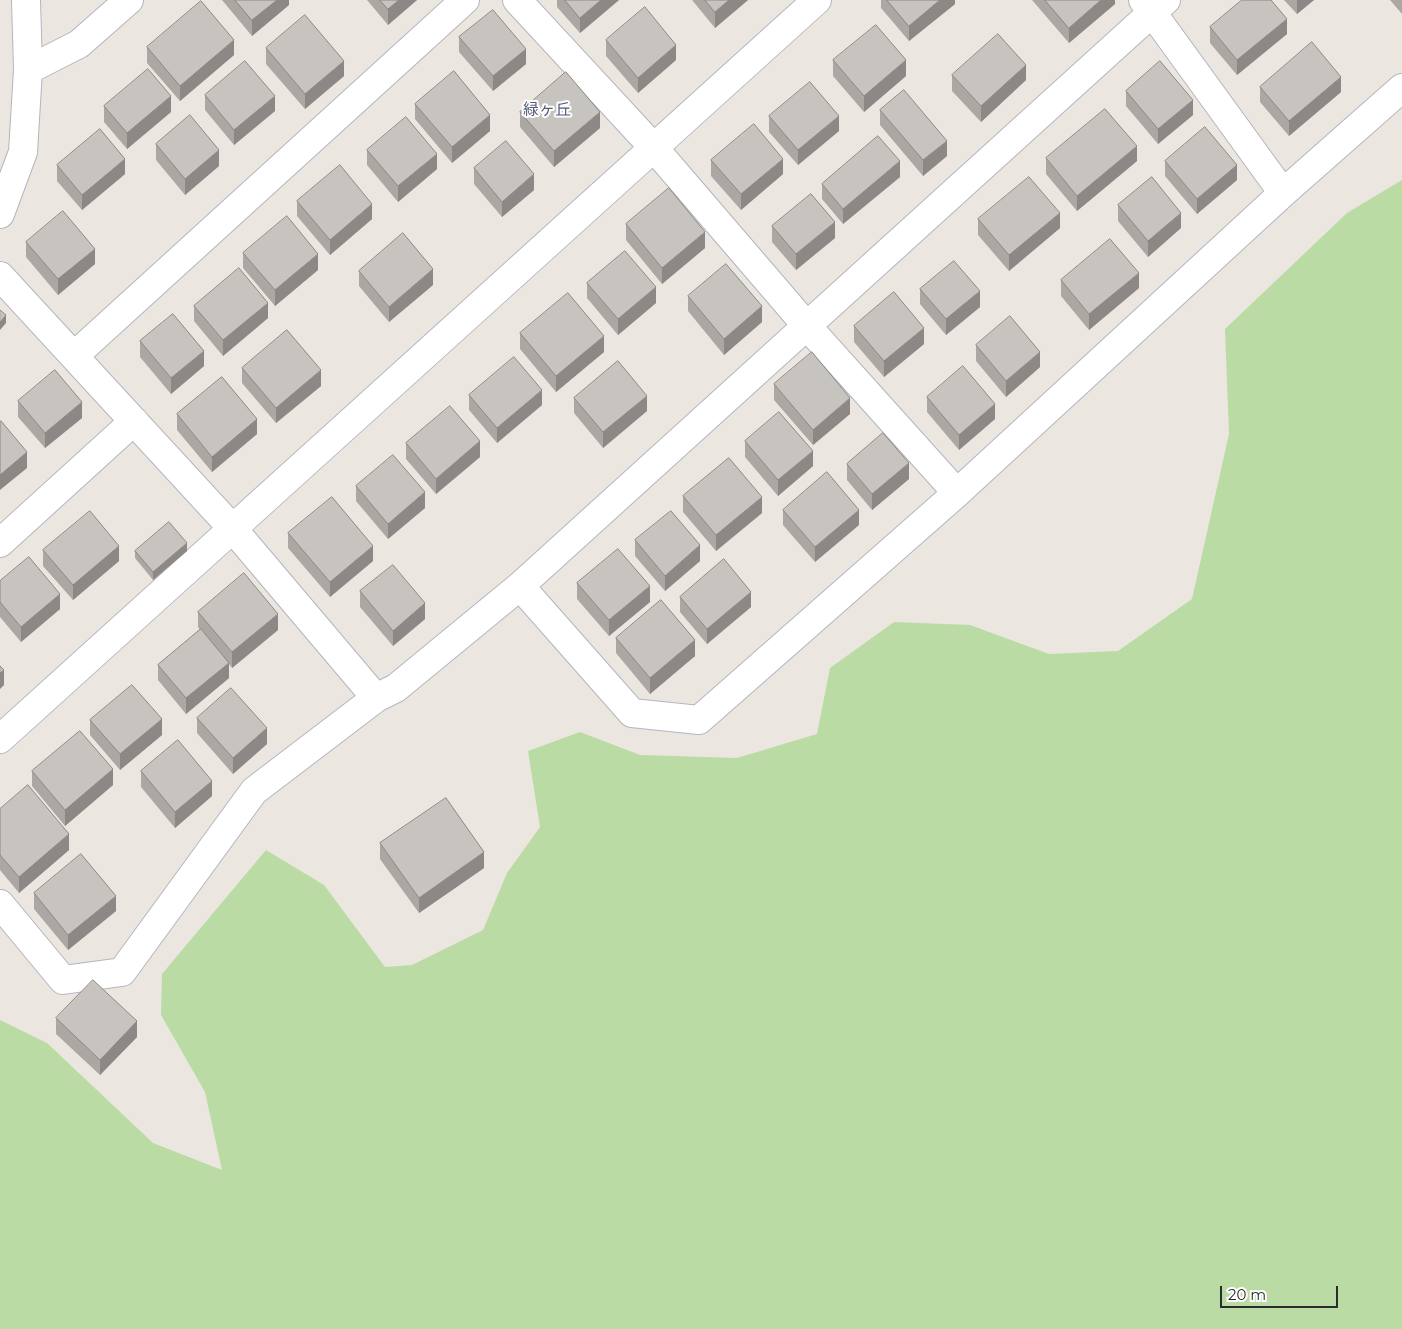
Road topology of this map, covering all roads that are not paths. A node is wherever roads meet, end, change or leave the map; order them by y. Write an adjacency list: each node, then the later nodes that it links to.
1 (26, 0): 7 (street)
2 (129, 0): 7 (street)
3 (465, 0): 14 (street)
4 (517, 0): 9 (street)
5 (817, 0): 9 (street)
6 (1154, 4): 10 (street); 13 (street)
7 (28, 70): 11 (street)
8 (1402, 88): 10 (street)
9 (654, 148): 13 (street); 17 (street)
10 (1283, 193): 16 (street)
11 (0, 214)
12 (0, 276): 14 (street)
13 (806, 325): 16 (street); 19 (street)
14 (74, 356): 15 (street)
15 (134, 422): 17 (street); 18 (street)
16 (957, 492): 19 (street)
17 (233, 529): 20 (street); 21 (street)
18 (0, 543)
19 (520, 586): 20 (street)
20 (376, 698): 22 (street)
21 (0, 739)
22 (0, 904)

